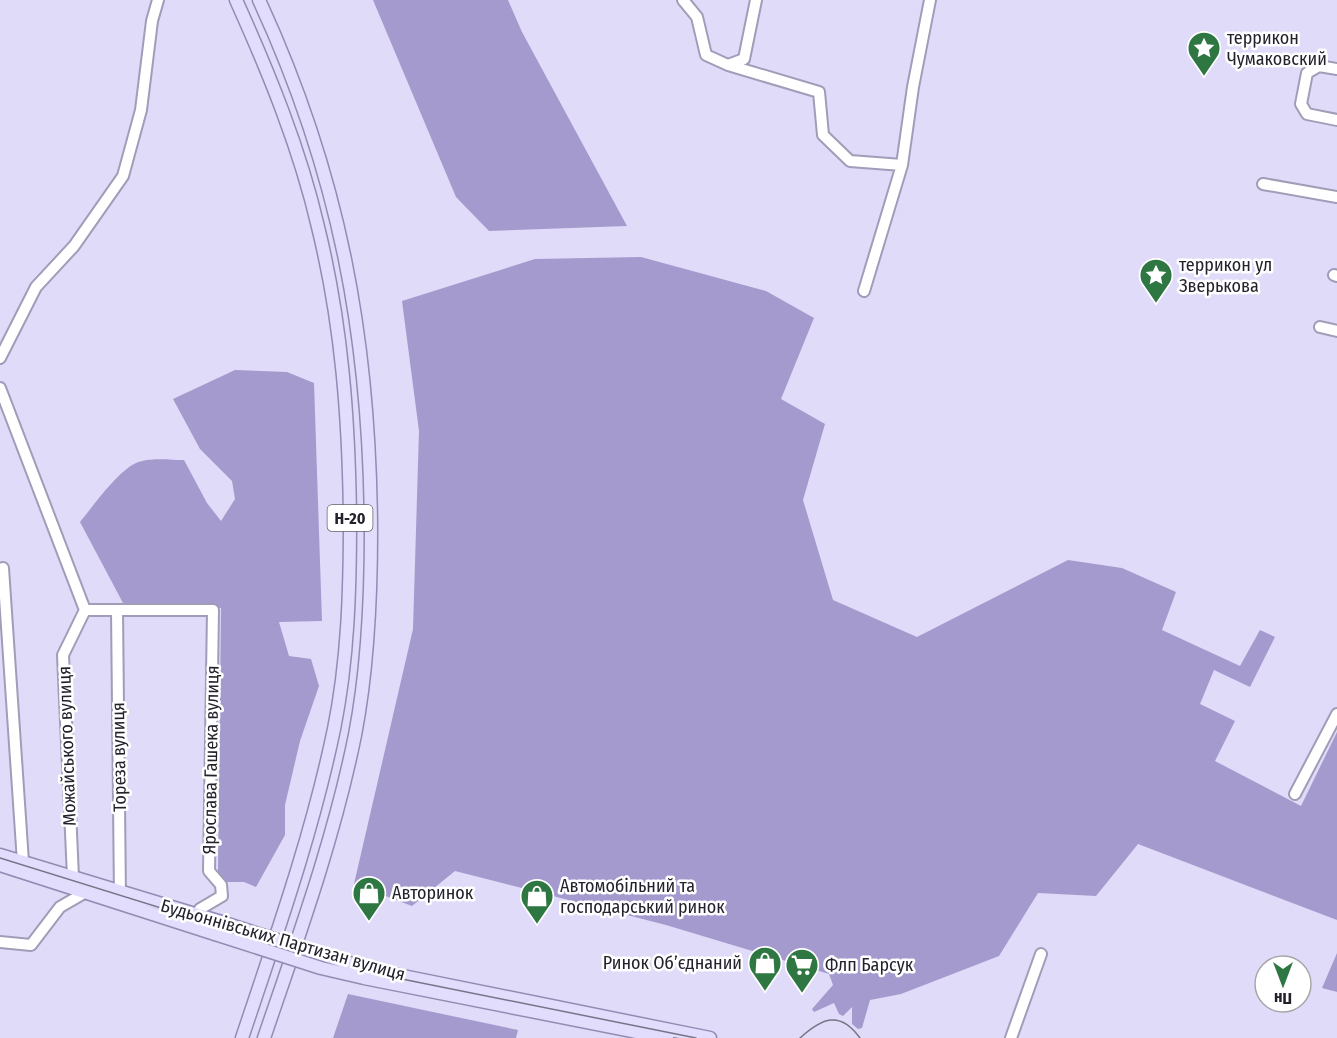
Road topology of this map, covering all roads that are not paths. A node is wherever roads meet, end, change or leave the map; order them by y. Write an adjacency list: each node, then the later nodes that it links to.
1 (158, 0): 16 (street)
2 (236, 0): 35 (main road, Н-20)
3 (260, 0): 36 (main road, Н-20)
4 (756, 0): 7 (street)
5 (930, 0): 10 (street)
6 (688, 2): 7 (street)
7 (728, 65): 10 (street)
8 (1337, 69): 9 (street)
9 (1337, 120)
10 (902, 165): 13 (street)
11 (1263, 184): 12 (street)
12 (1337, 196)
13 (864, 291)
14 (1320, 327): 15 (street)
15 (1337, 331)
16 (0, 358)
17 (0, 388): 19 (street)
18 (3, 567): 25 (street)
19 (85, 610): 20 (street); 26 (street, Можайського вулиця)
20 (117, 610): 28 (street, Тореза вулиця); 29 (street, Ярослава Гашека вулиця)
21 (1337, 714): 22 (street)
22 (1295, 794)
23 (0, 855): 25 (main road, Будьоннівських Партизан вулиця)
24 (0, 866): 25 (main road, Будьоннівських Партизан вулиця)
25 (21, 867): 26 (main road, Будьоннівських Партизан вулиця)
26 (71, 882): 27 (main road, Будьоннівських Партизан вулиця)
27 (87, 887): 28 (main road, Будьоннівських Партизан вулиця); 32 (street)
28 (120, 897): 29 (main road, Будьоннівських Партизан вулиця); 30 (main road, Будьоннівських Партизан вулиця)
29 (198, 916): 30 (street, Ярослава Гашека вулиця); 31 (main road, Будьоннівських Партизан вулиця)
30 (188, 925): 31 (main road, Будьоннівських Партизан вулиця)
31 (217, 928): 34 (main road, Будьоннівських Партизан вулиця, bridge)
32 (0, 942)
33 (1041, 954): 39 (street)
34 (366, 974): 37 (main road, Будьоннівських Партизан вулиця); 38 (main road, Будьоннівських Партизан вулиця)
35 (242, 1038)
36 (264, 1038)
37 (667, 1038)
38 (710, 1038)
39 (1011, 1038)

